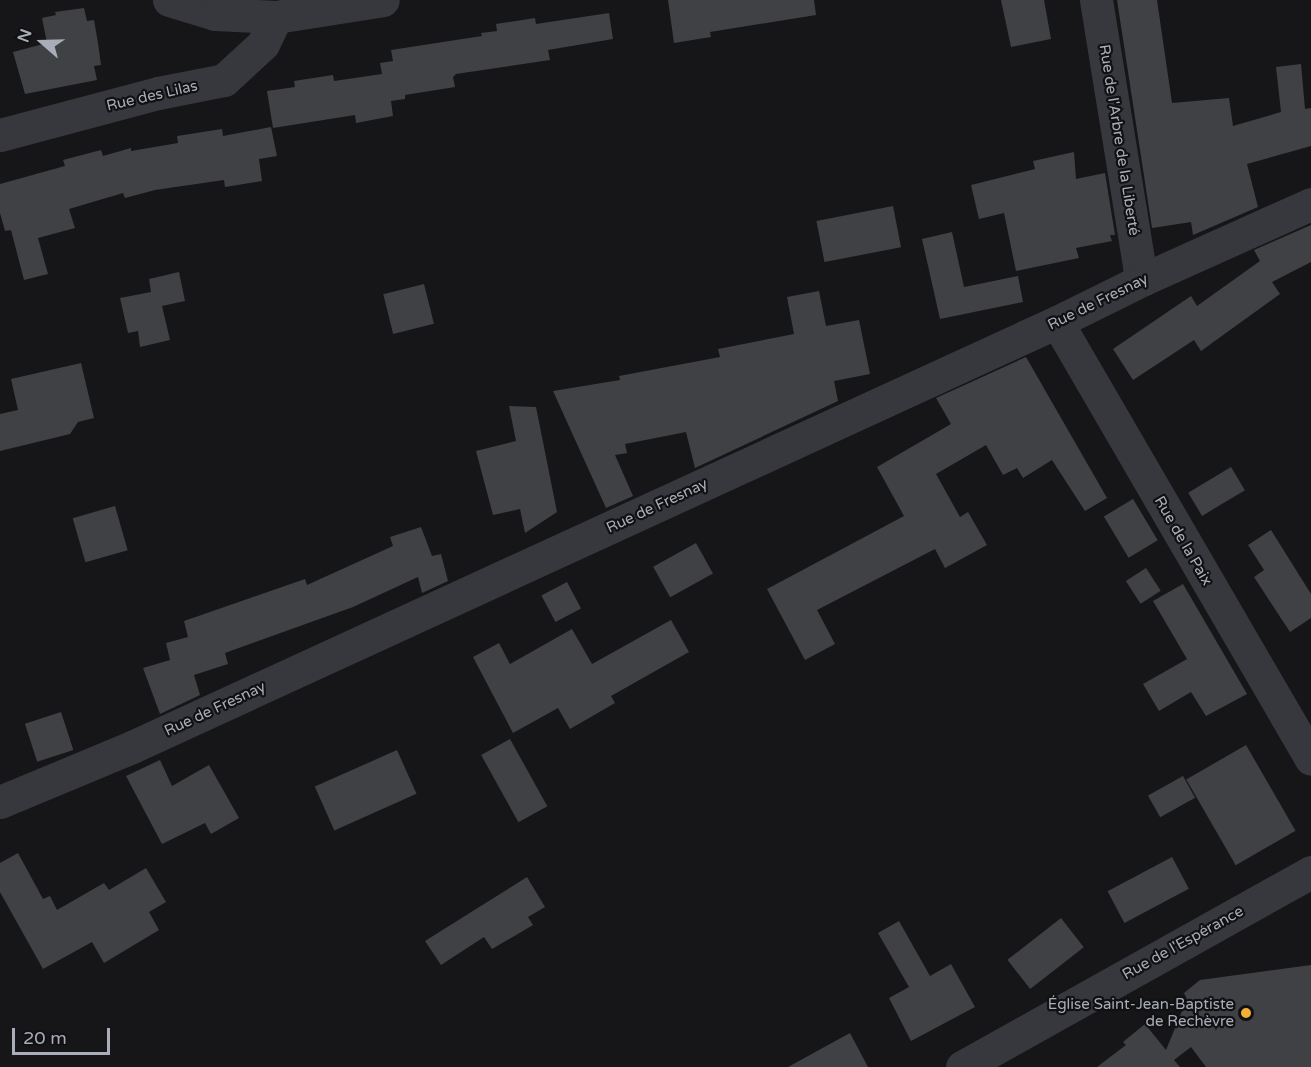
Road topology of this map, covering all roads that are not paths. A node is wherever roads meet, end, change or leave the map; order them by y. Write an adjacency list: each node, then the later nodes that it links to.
1 (169, 0): 4 (street)
2 (383, 0): 4 (street)
3 (1096, 0): 7 (street, Rue de l'Arbre de la Liberté)
4 (276, 17): 5 (street, Rue des Lilas)
5 (0, 135)
6 (1311, 204): 7 (street, Rue de Fresnay)
7 (1144, 279): 8 (street, Rue de Fresnay)
8 (1057, 322): 9 (street, Rue de la Paix); 11 (street, Rue de Fresnay)
9 (1299, 715): 10 (street, Rue de la Paix)
10 (1311, 759)
11 (0, 802)
12 (1311, 872): 13 (street, Rue de l'Espérance)
13 (997, 1058): 14 (street, Rue de l'Espérance)
14 (962, 1067)

